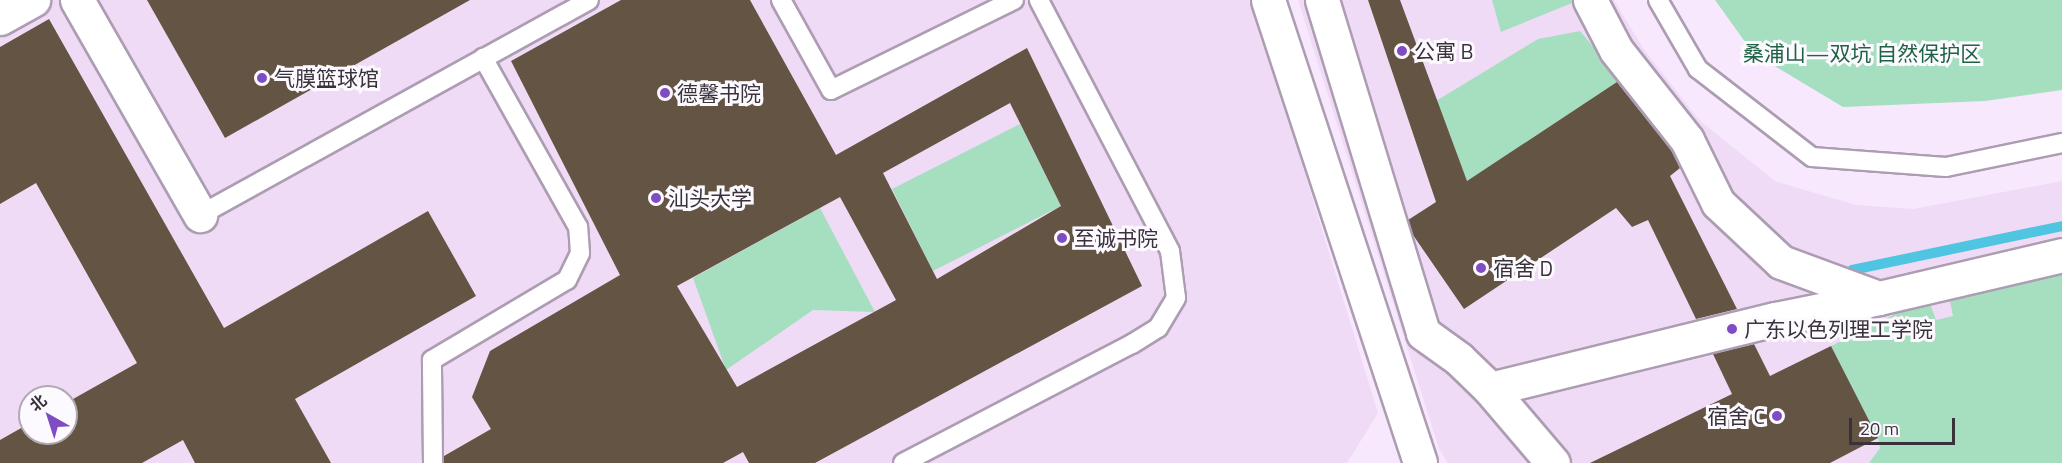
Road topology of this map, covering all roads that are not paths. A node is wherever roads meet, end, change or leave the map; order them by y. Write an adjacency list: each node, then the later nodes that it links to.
1 (33, 0): 11 (street)
2 (77, 0): 14 (street)
3 (588, 0): 12 (lane)
4 (781, 0): 5 (lane)
5 (1014, 0)
6 (1040, 0): 19 (lane)
7 (1268, 0): 20 (street)
8 (1322, 0): 17 (street)
9 (1590, 0): 16 (street)
10 (1658, 0): 13 (lane)
11 (0, 18)
12 (483, 58): 14 (lane); 18 (lane)
13 (2062, 143)
14 (200, 215)
15 (2062, 255): 16 (street)
16 (1879, 298): 17 (street)
17 (1490, 389): 21 (street)
18 (433, 463)
19 (903, 463)
20 (1420, 463)
21 (1553, 463)

